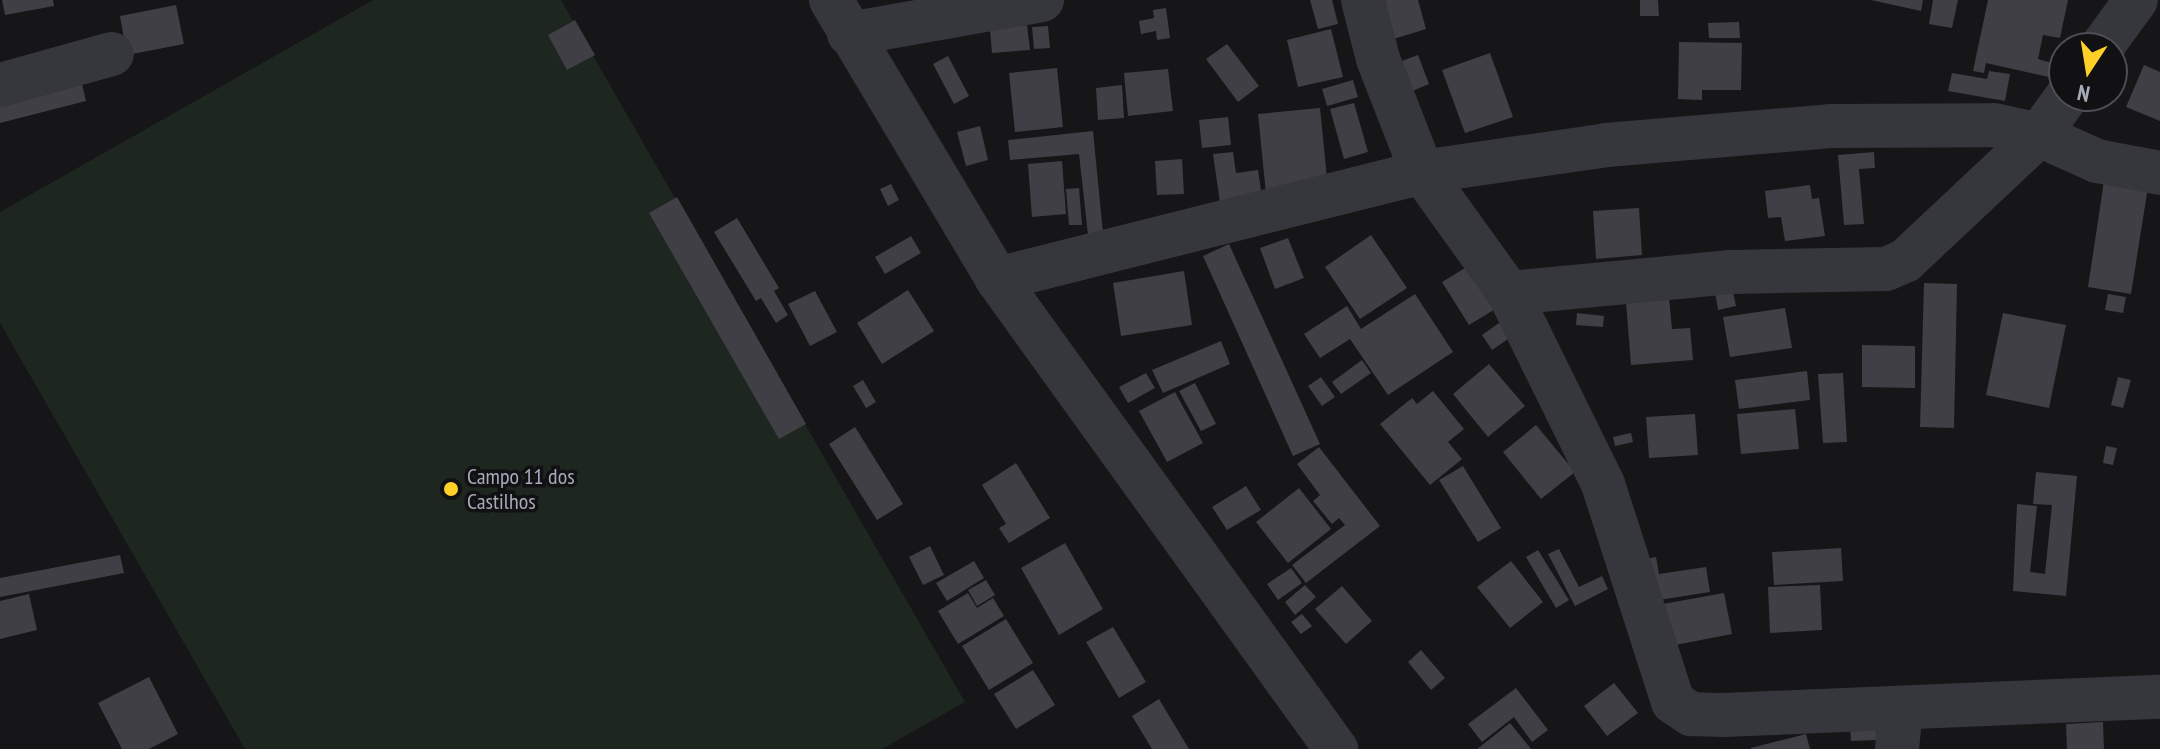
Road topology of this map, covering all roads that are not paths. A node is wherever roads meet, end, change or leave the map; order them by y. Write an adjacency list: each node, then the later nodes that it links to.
1 (1042, 0): 4 (street)
2 (1363, 0): 11 (street)
3 (2136, 0): 6 (street)
4 (983, 4): 5 (street)
5 (840, 17): 13 (street)
6 (2113, 32)
7 (112, 54): 8 (street)
8 (0, 85)
9 (2056, 112): 10 (street)
10 (2039, 135): 11 (street); 12 (street); 14 (street)
11 (1422, 172): 13 (street); 14 (street)
12 (2160, 173)
13 (997, 279): 17 (street)
14 (1509, 293): 16 (street)
15 (2160, 697): 16 (street)
16 (1899, 728)
17 (1336, 749)

